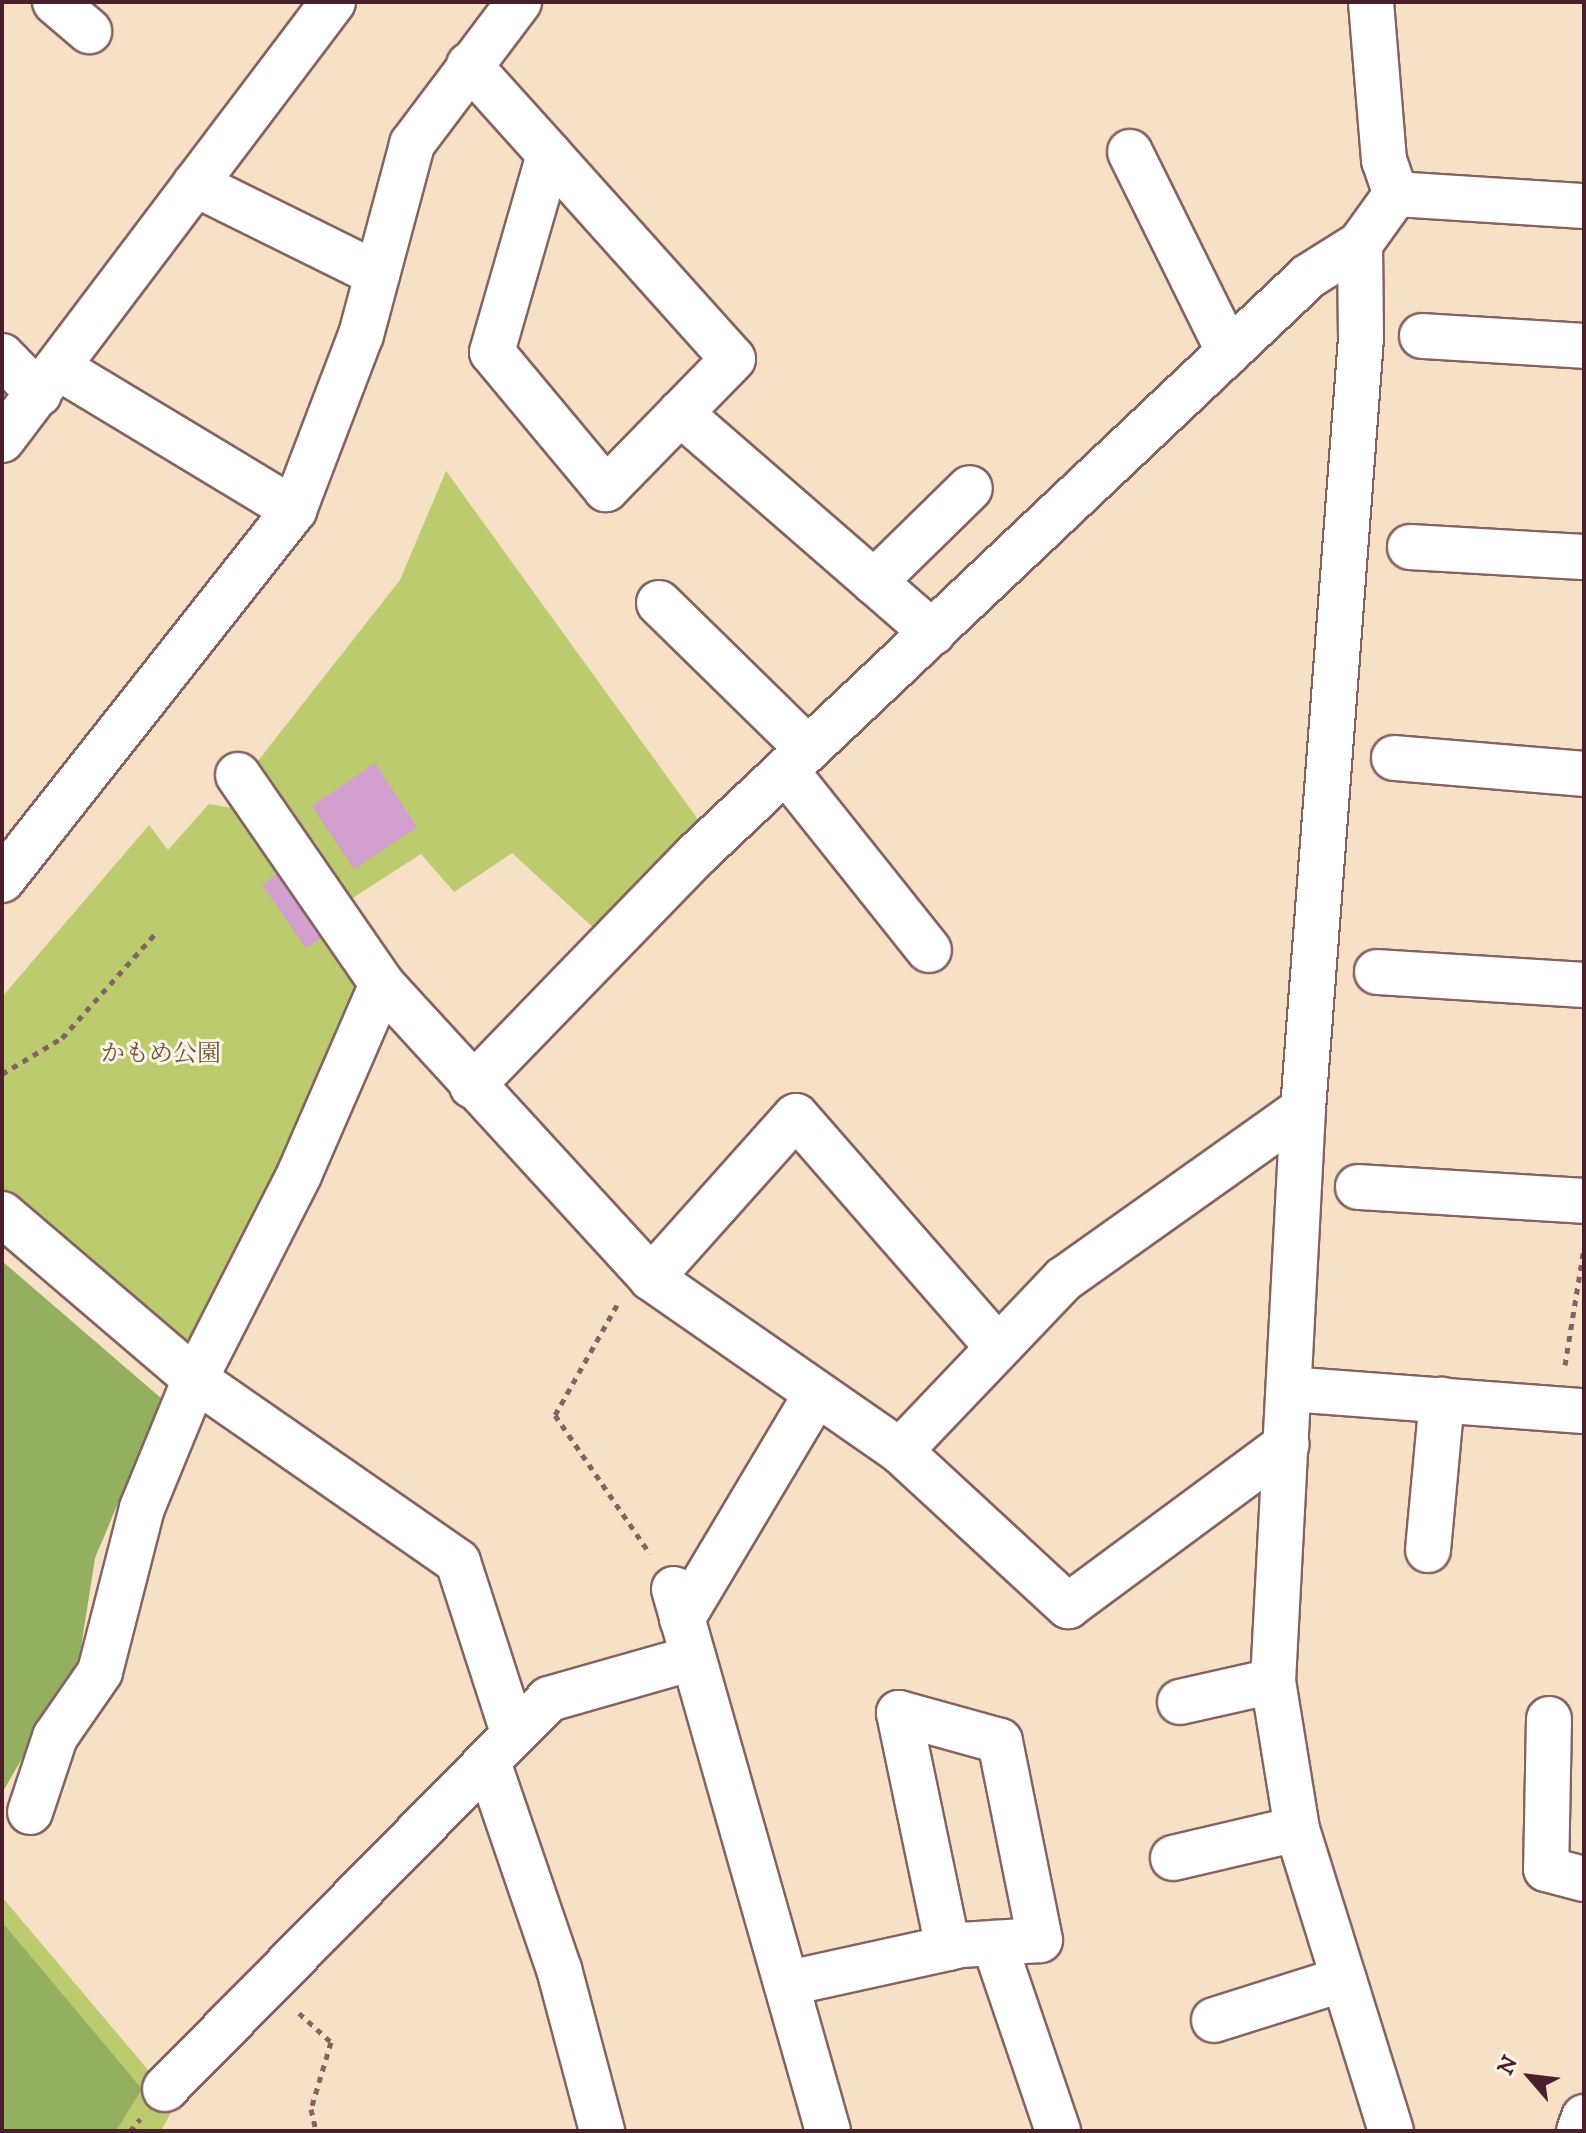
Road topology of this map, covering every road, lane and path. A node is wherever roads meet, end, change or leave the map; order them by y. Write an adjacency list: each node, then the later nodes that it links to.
1 (55, 2): 5 (street)
2 (333, 2): 9 (street)
3 (519, 2): 6 (street)
4 (1371, 2): 10 (street)
5 (89, 31)
6 (469, 65): 8 (street); 13 (street)
7 (1130, 152): 16 (street)
8 (549, 154): 19 (street); 19 (street)
9 (195, 184): 13 (street); 18 (street)
10 (1396, 194): 11 (street); 12 (street)
11 (1584, 206)
12 (1360, 244): 16 (street); 40 (street)
13 (377, 274): 22 (street)
14 (1422, 336): 15 (street)
15 (1584, 346)
16 (1229, 352): 27 (street)
17 (2, 356): 18 (street)
18 (49, 381): 20 (street); 22 (street)
19 (680, 413): 25 (street)
20 (2, 440)
21 (970, 488): 25 (street)
22 (294, 510): 32 (street)
23 (1410, 547): 24 (street)
24 (1584, 557)
25 (874, 582): 27 (street)
26 (659, 603): 29 (street)
27 (933, 633): 29 (street)
28 (1394, 758): 30 (street)
29 (797, 760): 34 (street); 39 (street)
30 (1584, 774)
31 (238, 775): 36 (street)
32 (2, 880)
33 (156, 933): 38 (path)
34 (929, 950)
35 (1377, 972): 37 (street)
36 (382, 984): 39 (street); 47 (street)
37 (1584, 985)
38 (2, 1074)
39 (472, 1086): 45 (street)
40 (1303, 1109): 46 (street); 48 (street)
41 (1358, 1187): 42 (street)
42 (1584, 1201)
43 (2, 1214): 47 (street)
44 (1584, 1248): 51 (path)
45 (644, 1272): 46 (street); 49 (street); 55 (path)
46 (996, 1345): 53 (street)
47 (195, 1379): 59 (street); 60 (street)
48 (1289, 1389): 50 (street); 52 (street)
49 (815, 1396): 53 (street); 55 (street)
50 (1442, 1400): 51 (street); 54 (street)
51 (1571, 1410)
52 (1287, 1444): 53 (street); 56 (street)
53 (900, 1451)
54 (1428, 1550)
55 (683, 1622): 59 (street); 67 (street)
56 (1273, 1681): 57 (street); 61 (street)
57 (1180, 1702)
58 (1549, 1719): 63 (street)
59 (501, 1748): 68 (street); 73 (street)
60 (30, 1812)
61 (1297, 1829): 62 (street); 66 (street)
62 (1173, 1858)
63 (1584, 1879)
64 (994, 1943): 65 (street); 65 (street); 75 (street)
65 (948, 1948): 67 (street)
66 (1344, 1979): 69 (street); 76 (street)
67 (789, 1983): 74 (street)
68 (264, 1985): 70 (street); 72 (path)
69 (1214, 2020)
70 (165, 2089)
71 (1584, 2117): 77 (street)
72 (316, 2131)
73 (602, 2131)
74 (828, 2131)
75 (1058, 2131)
76 (1391, 2131)
77 (1579, 2131)

